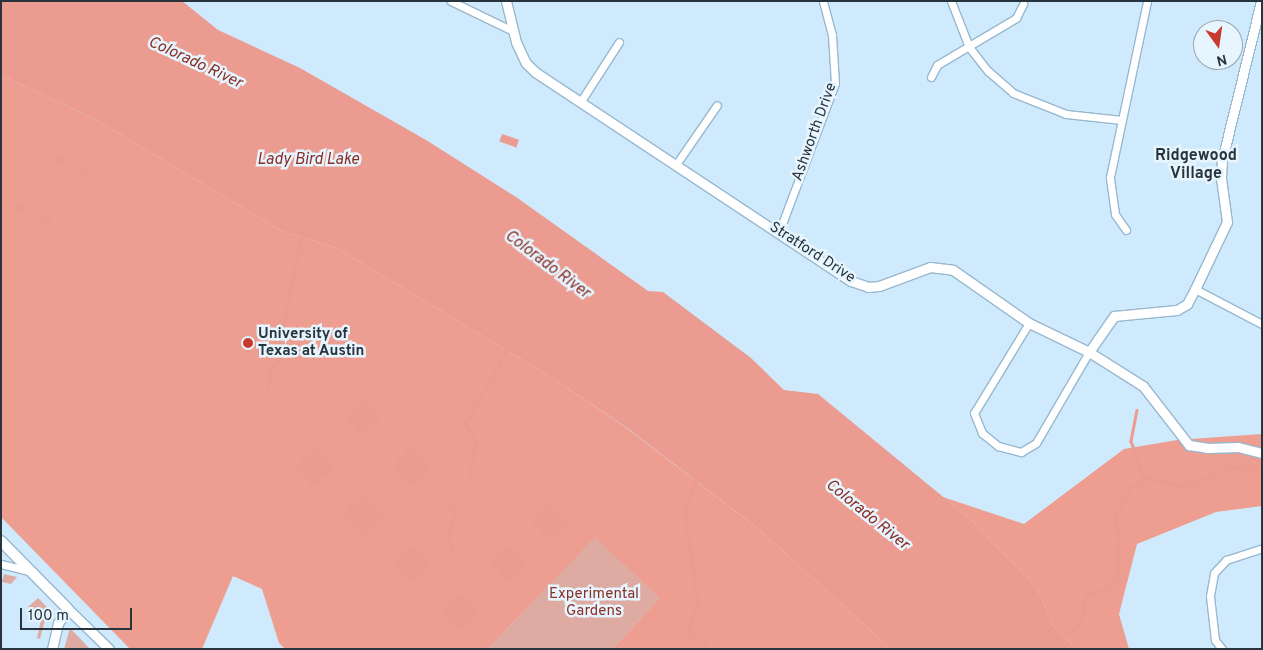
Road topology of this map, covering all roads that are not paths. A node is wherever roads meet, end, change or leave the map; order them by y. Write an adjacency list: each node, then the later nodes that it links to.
1 (452, 1): 8 (street)
2 (506, 1): 8 (street, Stratford Drive)
3 (823, 1): 17 (street, Ashworth Drive)
4 (951, 1): 10 (street)
5 (1147, 1): 14 (street)
6 (1261, 1): 18 (street)
7 (1023, 4): 10 (street)
8 (513, 31): 12 (street, Stratford Drive)
9 (619, 42): 12 (street)
10 (969, 47): 11 (street); 14 (street)
11 (931, 77)
12 (581, 101): 15 (street, Stratford Drive)
13 (717, 105): 15 (street)
14 (1122, 120): 16 (street)
15 (677, 163): 17 (street, Stratford Drive)
16 (1126, 230)
17 (779, 232): 19 (street, Stratford Drive)
18 (1196, 289): 20 (street); 21 (street)
19 (1029, 323): 21 (street, Stratford Drive); 21 (street)
20 (1262, 324)
21 (1089, 352): 22 (street, Stratford Drive)
22 (1262, 453)
23 (1, 541): 26 (main road)
24 (1262, 548): 30 (street)
25 (1, 564): 26 (street)
26 (33, 572): 27 (main road)
27 (68, 609): 28 (street); 29 (street)
28 (52, 649)
29 (109, 649)
30 (1222, 649)

